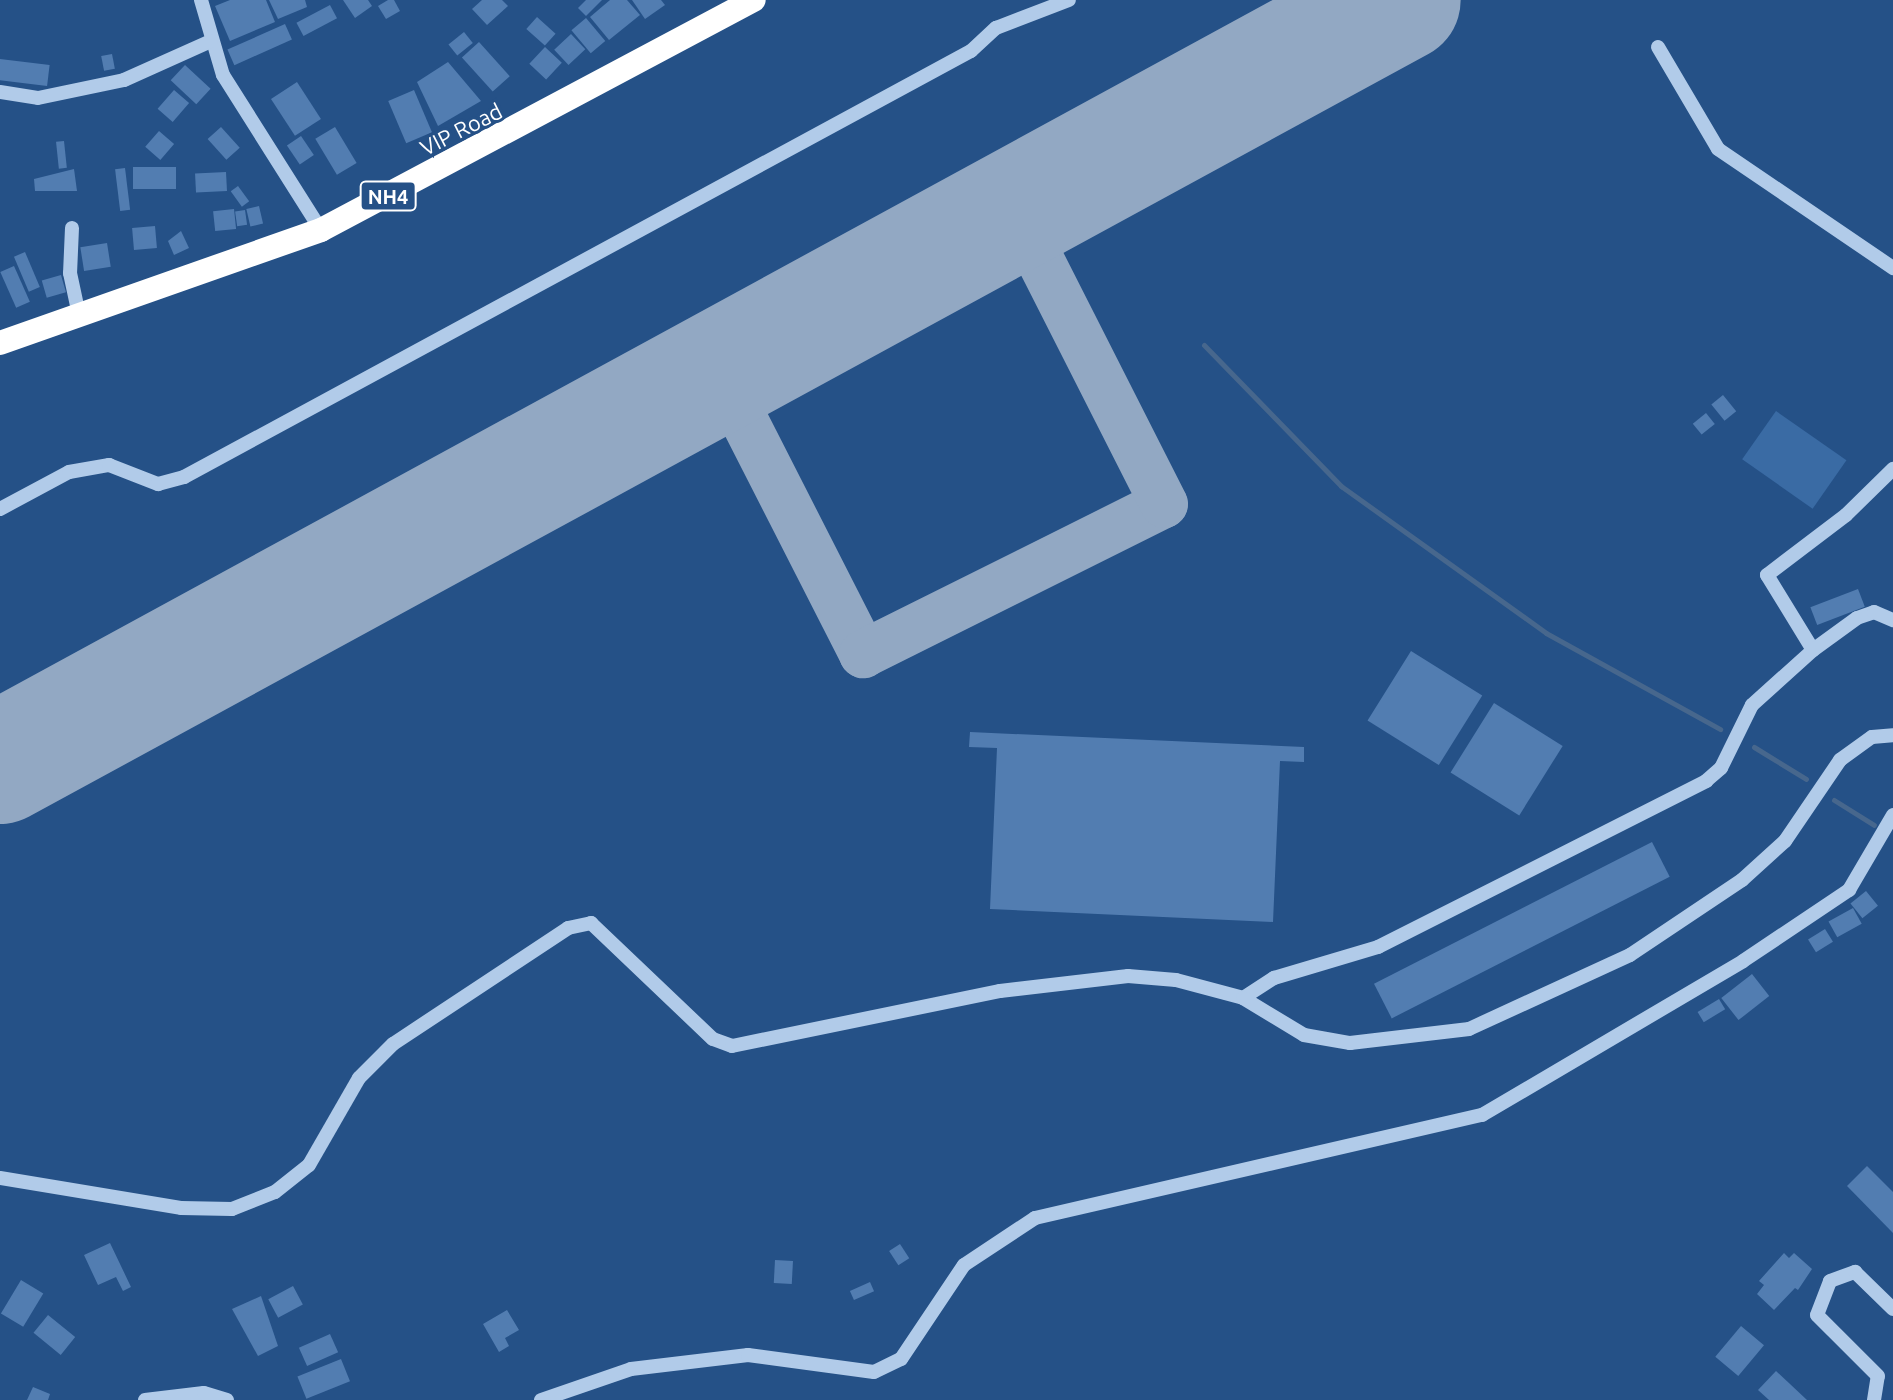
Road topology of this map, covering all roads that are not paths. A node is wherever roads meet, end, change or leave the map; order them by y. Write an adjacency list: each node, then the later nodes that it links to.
1 (201, 0): 4 (street)
2 (754, 0): 8 (highway, VIP Road / NH4)
3 (1069, 0): 13 (street)
4 (211, 41): 6 (street); 8 (street)
5 (1658, 47): 9 (street)
6 (0, 92)
7 (72, 228): 10 (street)
8 (321, 230): 10 (highway, VIP Road / NH4)
9 (1893, 268)
10 (79, 315): 11 (highway, VIP Road / NH4)
11 (0, 343)
12 (1893, 469): 15 (street)
13 (0, 509)
14 (1893, 620): 15 (street)
15 (1813, 650): 18 (street)
16 (1893, 735): 18 (street)
17 (1893, 815): 23 (street)
18 (1243, 998): 19 (street)
19 (0, 1178)
20 (1893, 1309): 24 (street)
21 (145, 1400): 22 (street)
22 (227, 1400)
23 (541, 1400)
24 (1874, 1400)

